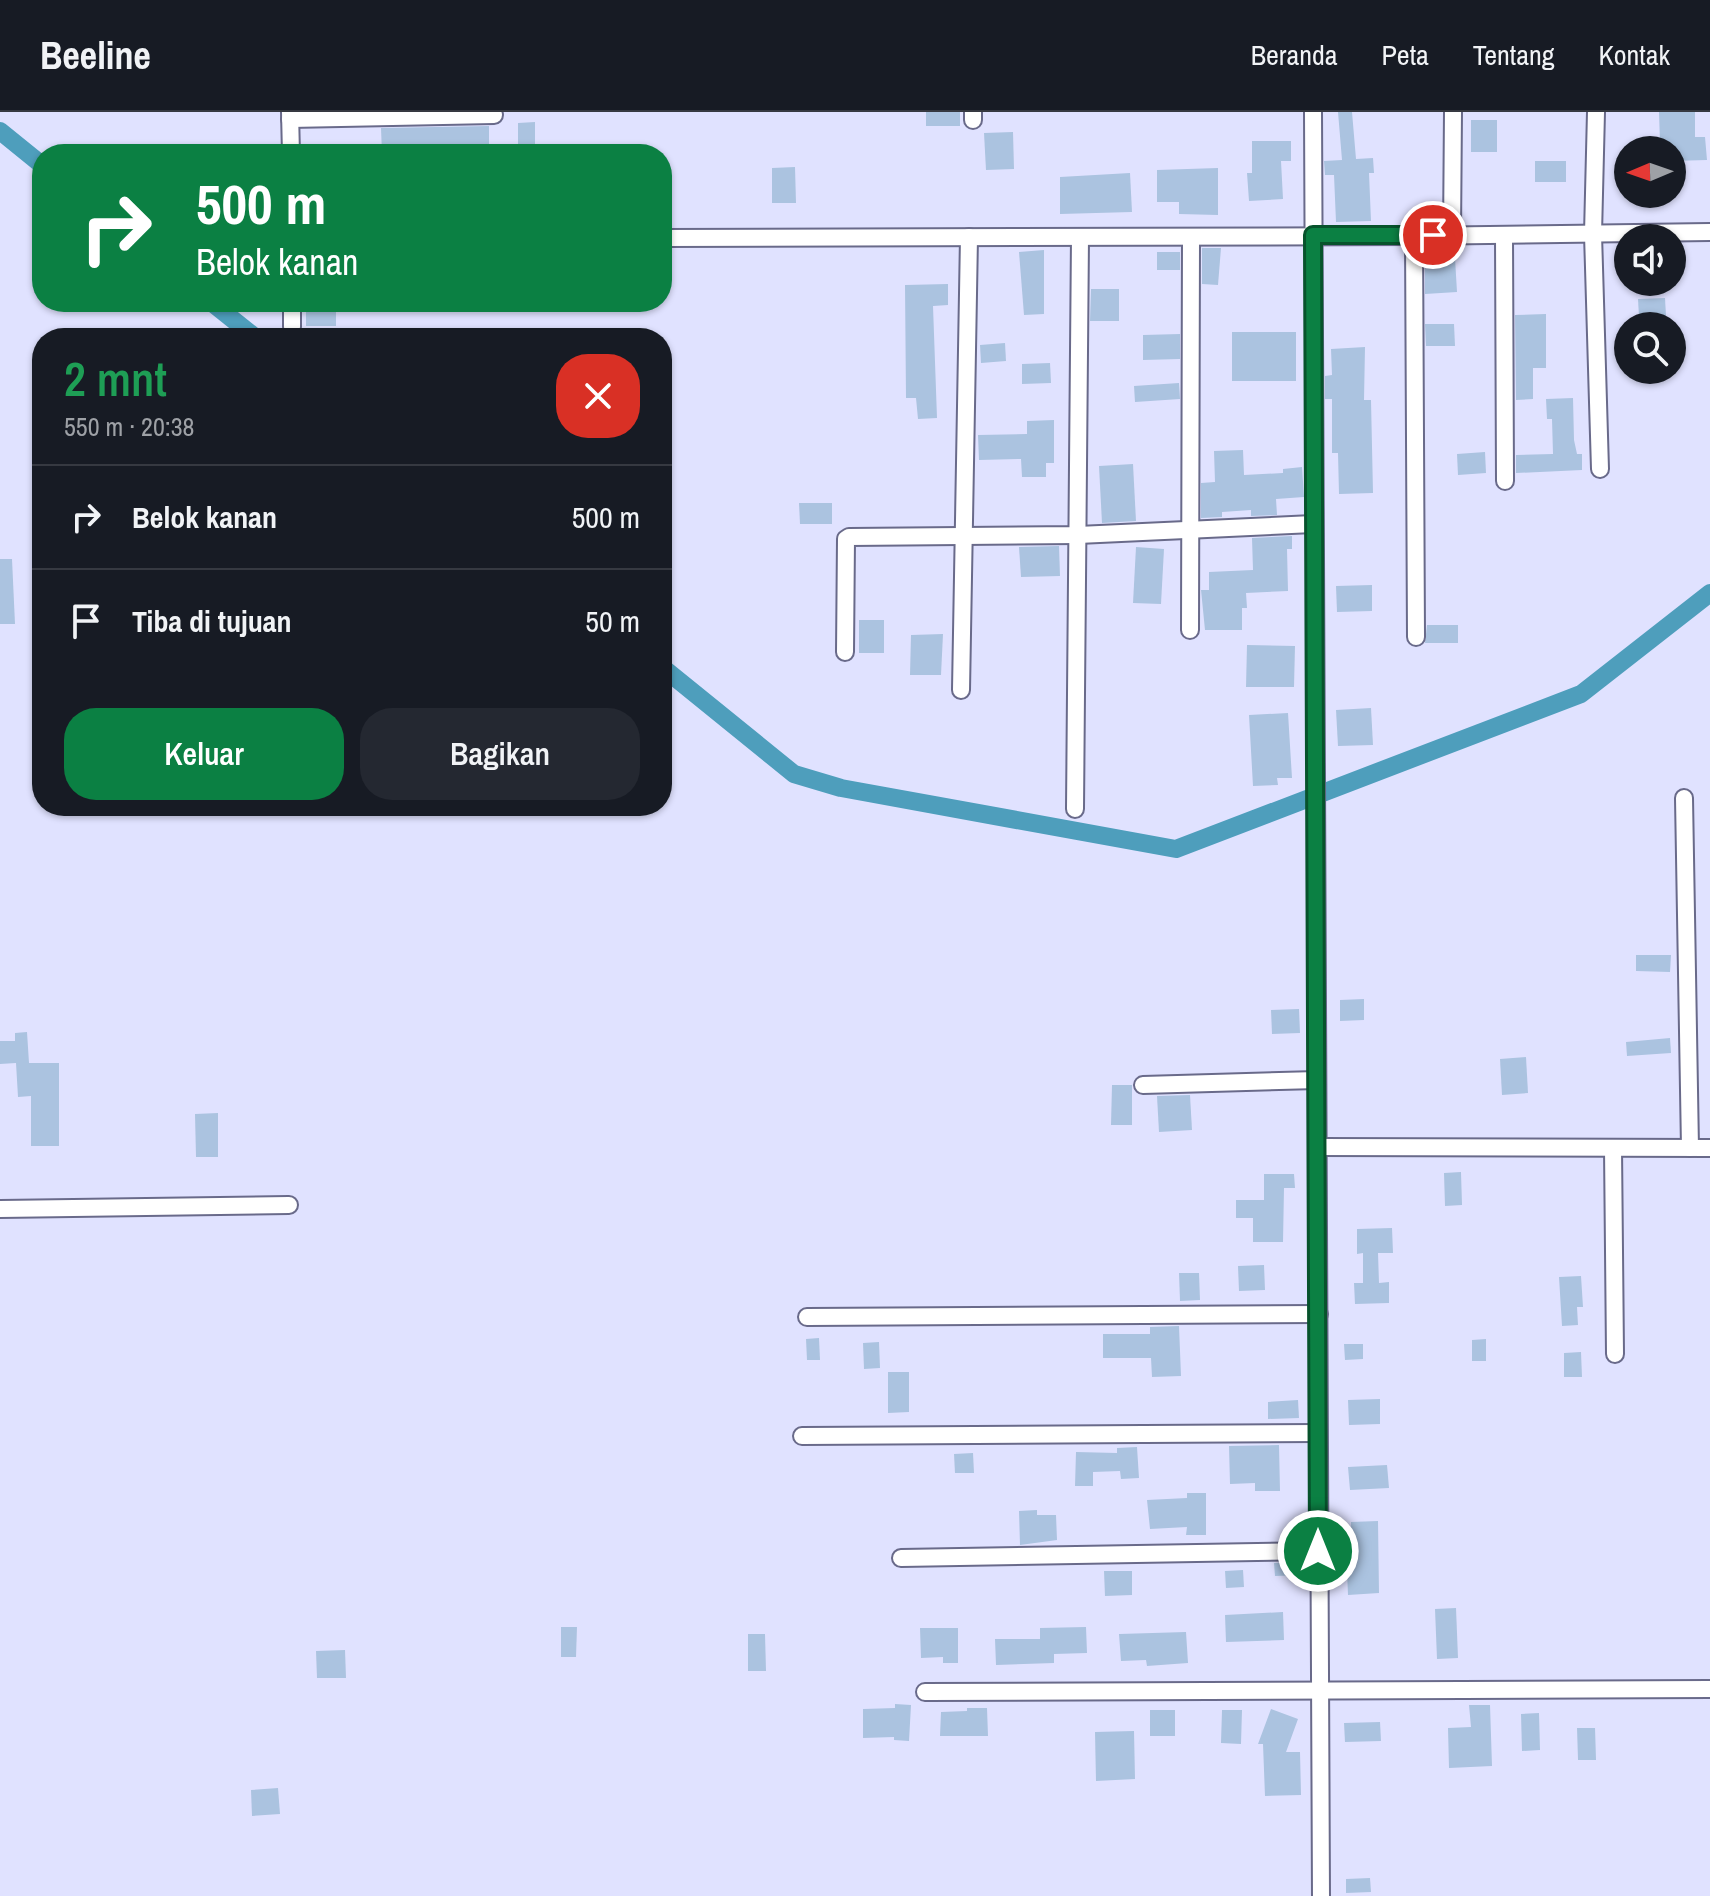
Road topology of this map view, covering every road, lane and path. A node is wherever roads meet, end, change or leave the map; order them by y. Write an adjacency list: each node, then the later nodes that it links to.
1 (1313, 112): 10 (street)
2 (1453, 112): 8 (street)
3 (1596, 112): 9 (street)
4 (494, 115): 5 (street)
5 (290, 116): 6 (street)
6 (291, 144)
7 (1710, 232): 9 (street)
8 (1452, 234): 11 (street); 12 (street)
9 (1593, 234): 11 (street); 19 (street)
10 (1313, 235): 12 (street); 16 (street); 21 (street)
11 (1504, 235): 20 (street)
12 (1414, 236): 26 (street)
13 (969, 237): 14 (street); 15 (street); 24 (street)
14 (1080, 237): 16 (street); 23 (street)
15 (672, 238)
16 (1191, 238): 22 (street)
17 (292, 312): 18 (street)
18 (292, 327)
19 (1600, 469)
20 (1505, 481)
21 (1313, 524): 22 (street); 31 (street)
22 (1192, 532): 23 (street); 25 (street)
23 (1078, 535): 24 (street); 30 (street)
24 (964, 537): 27 (street); 28 (street)
25 (1190, 630)
26 (1416, 637)
27 (845, 652)
28 (961, 690)
29 (1684, 798): 35 (street)
30 (1075, 809)
31 (1317, 1080): 32 (street); 33 (street)
32 (1143, 1085)
33 (1318, 1147): 34 (street); 39 (street)
34 (1613, 1148): 35 (street); 41 (street)
35 (1690, 1148): 36 (street)
36 (1710, 1148)
37 (289, 1205): 38 (street)
38 (0, 1209)
39 (1319, 1314): 40 (street); 42 (street)
40 (807, 1317)
41 (1615, 1354)
42 (1318, 1433): 43 (street); 44 (street)
43 (802, 1436)
44 (1318, 1551): 45 (street); 47 (street)
45 (901, 1558)
46 (1710, 1689): 47 (street)
47 (1321, 1691): 48 (street); 49 (street)
48 (925, 1692)
49 (1321, 1896)

